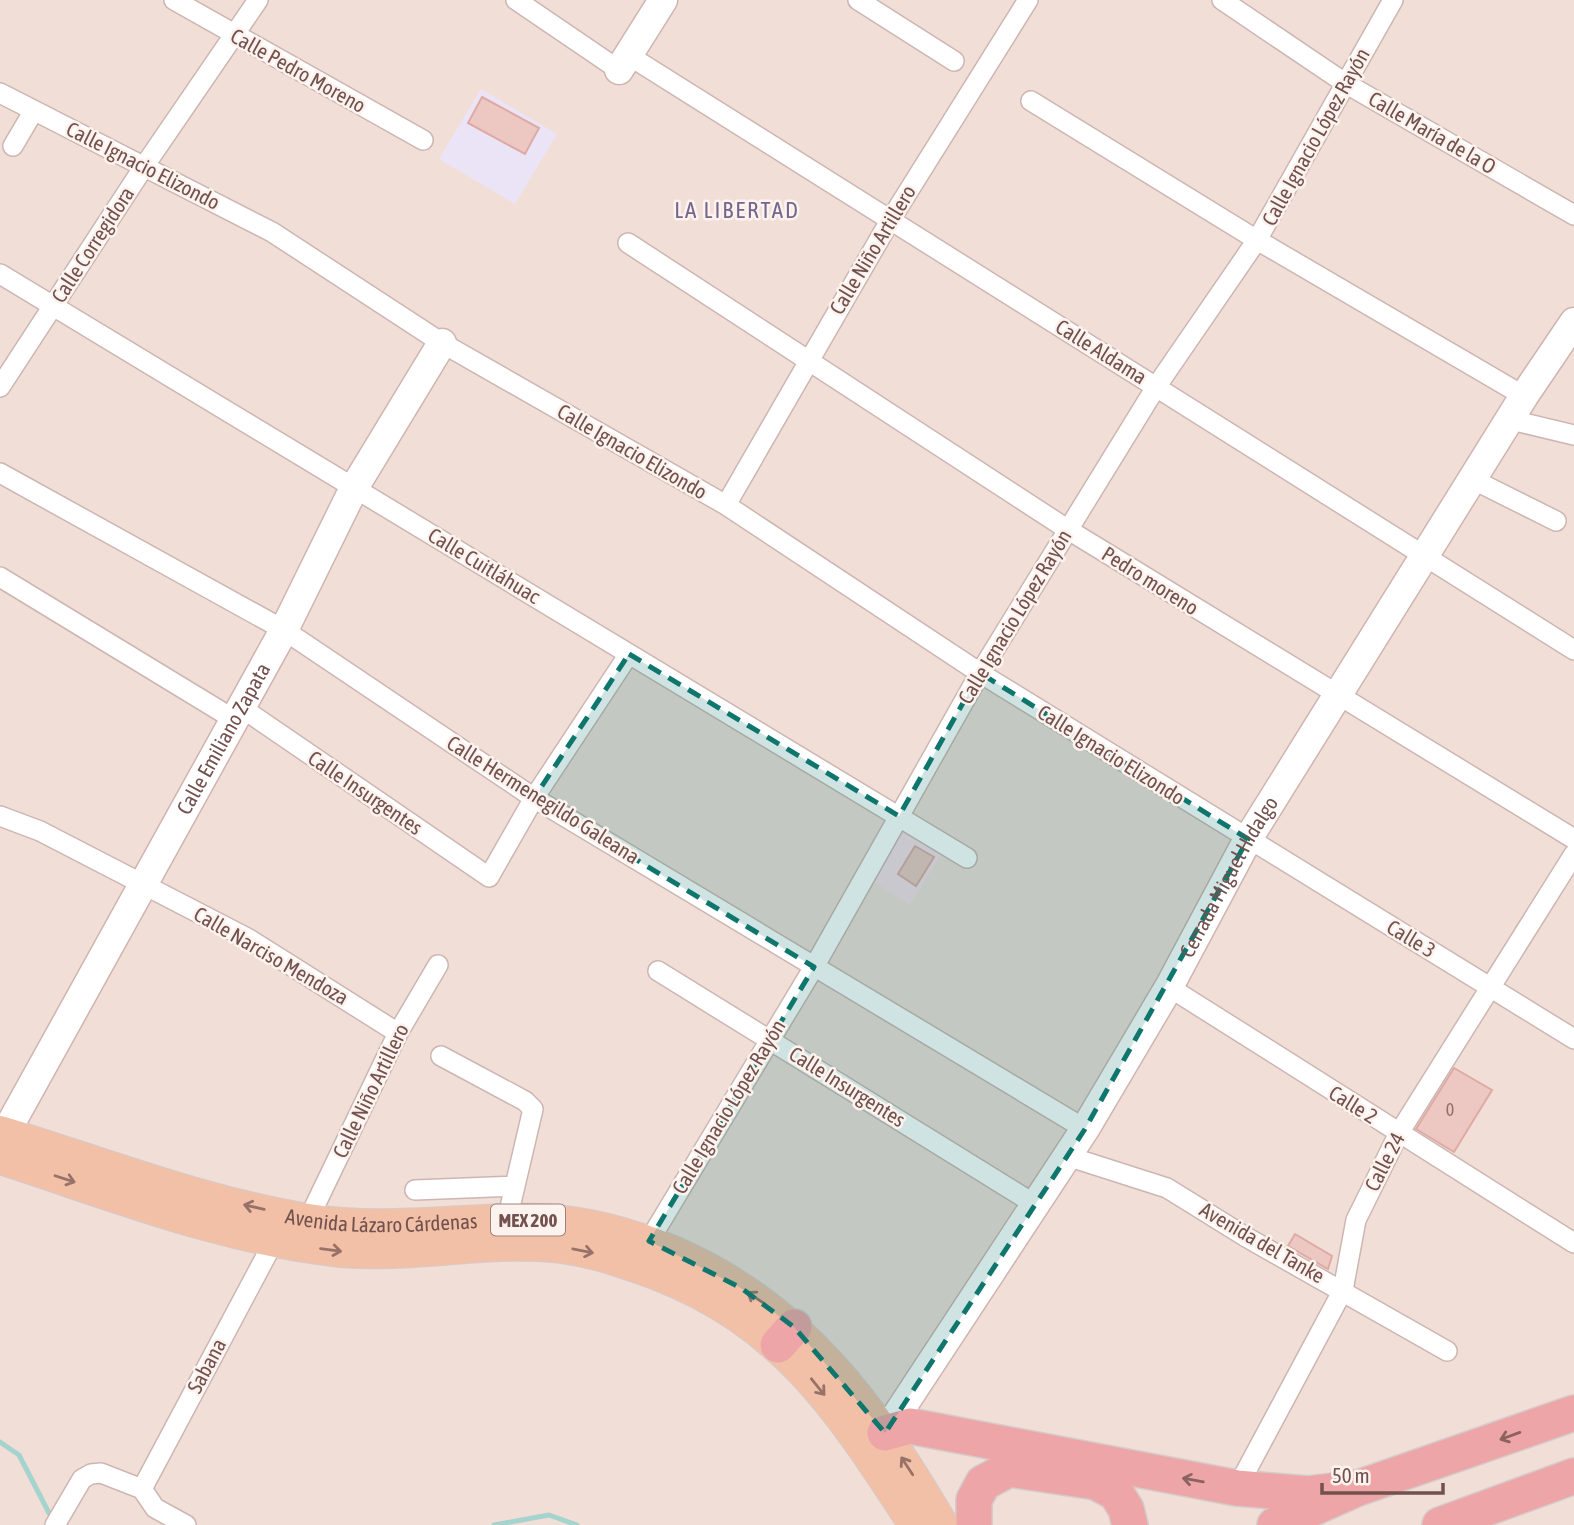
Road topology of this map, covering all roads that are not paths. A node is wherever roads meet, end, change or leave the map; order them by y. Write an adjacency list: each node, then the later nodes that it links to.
1 (174, 0): 9 (street, Calle Pedro Moreno)
2 (258, 0): 9 (street, Calle Corregidora)
3 (516, 0): 11 (street, Calle Aldama)
4 (663, 0): 11 (street)
5 (858, 0): 10 (street)
6 (1028, 0): 20 (street, Calle Niño Artillero)
7 (1222, 0): 12 (street, Calle María de la O)
8 (1393, 0): 12 (street, Calle Ignacio López Rayón)
9 (234, 36): 16 (street, Calle Pedro Moreno); 18 (street, Calle Corregidora)
10 (954, 61)
11 (624, 62): 20 (street, Calle Aldama)
12 (1345, 83): 19 (street, Calle María de la O); 21 (street, Calle Ignacio López Rayón)
13 (0, 93): 15 (street, Calle Ignacio Elizondo)
14 (1031, 101): 21 (street)
15 (33, 112): 17 (street); 18 (street, Calle Ignacio Elizondo)
16 (423, 140)
17 (13, 146)
18 (145, 165): 24 (street, Calle Corregidora); 26 (street, Calle Ignacio Elizondo)
19 (1574, 215)
20 (891, 219): 27 (street, Calle Niño Artillero); 29 (street, Calle Aldama)
21 (1257, 240): 29 (street, Calle Ignacio López Rayón); 30 (street)
22 (628, 243): 27 (street, Pedro moreno)
23 (0, 274): 24 (street, Calle Cuitláhuac)
24 (53, 305): 28 (street, Calle Corregidora); 34 (street, Calle Cuitláhuac)
25 (1569, 335): 30 (street, Cerrada Miguel Hidalgo)
26 (442, 343): 34 (street, Calle Emiliano Zapata); 35 (street, Calle Ignacio Elizondo)
27 (807, 362): 35 (street, Calle Niño Artillero); 37 (street, Pedro moreno)
28 (0, 387)
29 (1156, 387): 37 (street, Calle Ignacio López Rayón); 38 (street, Calle Aldama)
30 (1518, 408): 31 (street); 33 (street, Cerrada Miguel Hidalgo)
31 (1574, 435)
32 (0, 473): 40 (street, Calle Hermenegildo Galeana)
33 (1474, 480): 36 (street); 38 (street, Cerrada Miguel Hidalgo)
34 (354, 488): 40 (street, Calle Emiliano Zapata); 42 (street, Calle Cuitláhuac)
35 (726, 505): 43 (street, Calle Ignacio Elizondo)
36 (1556, 522)
37 (1067, 529): 43 (street, Calle Ignacio López Rayón); 44 (street, Pedro moreno)
38 (1428, 555): 41 (street, Calle Aldama); 44 (street, Cerrada Miguel Hidalgo)
39 (0, 577): 45 (street, Calle Insurgentes)
40 (284, 630): 45 (street, Calle Emiliano Zapata); 46 (street, Calle Hermenegildo Galeana)
41 (1574, 650)
42 (629, 654): 46 (street); 48 (street, Calle Cuitláhuac)
43 (980, 673): 48 (street, Calle Ignacio López Rayón); 49 (street, Calle Ignacio Elizondo)
44 (1339, 697): 49 (street, Cerrada Miguel Hidalgo); 50 (street, Pedro moreno)
45 (238, 714): 46 (street, Calle Insurgentes); 53 (street, Calle Emiliano Zapata)
46 (534, 798): 55 (street, Calle Hermenegildo Galeana)
47 (0, 816): 53 (street, Calle Narciso Mendoza)
48 (899, 816): 52 (street, Calle Cuitláhuac); 55 (street, Calle Ignacio López Rayón)
49 (1248, 839): 57 (street, Calle 3); 58 (street, Cerrada Miguel Hidalgo)
50 (1574, 839)
51 (1574, 854): 57 (street, Calle 24)
52 (967, 858)
53 (142, 883): 59 (street, Calle Narciso Mendoza); 65 (street, Calle Emiliano Zapata)
54 (438, 965): 59 (street, Calle Niño Artillero)
55 (814, 967): 60 (street, Calle Ignacio López Rayón); 63 (street, Calle Hermenegildo Galeana)
56 (658, 971): 60 (street, Calle Insurgentes)
57 (1488, 986): 61 (street, Calle 3); 64 (street, Calle 24)
58 (1169, 987): 63 (street, Cerrada Miguel Hidalgo); 64 (street, Calle 2)
59 (398, 1033): 70 (street, Calle Niño Artillero)
60 (769, 1038): 69 (street, Calle Insurgentes); 72 (street, Calle Ignacio López Rayón)
61 (1574, 1040)
62 (441, 1056): 67 (street)
63 (1085, 1129): 66 (street, Cerrada Miguel Hidalgo)
64 (1399, 1133): 74 (street, Calle 2); 75 (street, Calle 24)
65 (1, 1141): 70 (main road, Avenida Lázaro Cárdenas / MEX 200, one-way to 65); 73 (main road, Avenida Lázaro Cárdenas / MEX 200, one-way to 73)
66 (1067, 1156): 69 (street, Cerrada Miguel Hidalgo); 75 (street, Avenida del Tanke)
67 (515, 1186): 68 (street); 71 (street)
68 (415, 1190)
69 (1036, 1205): 79 (street, Cerrada Miguel Hidalgo)
70 (307, 1220): 71 (main road, Avenida Lázaro Cárdenas / MEX 200)
71 (507, 1220): 72 (main road, Avenida Lázaro Cárdenas / MEX 200)
72 (649, 1241): 76 (main road, Avenida Lázaro Cárdenas / MEX 200, one-way to 72)
73 (272, 1243): 76 (main road, Avenida Lázaro Cárdenas / MEX 200, one-way to 76); 83 (street, Sabana)
74 (1574, 1243)
75 (1343, 1290): 77 (street, Avenida del Tanke); 81 (street, Calle 24)
76 (786, 1336): 79 (main road, Avenida Lázaro Cárdenas / MEX 200); 86 (main road, Avenida Lázaro Cárdenas / MEX 200, one-way to 86)
77 (1447, 1351)
78 (1574, 1413): 82 (highway, one-way to 82)
79 (886, 1433): 81 (highway, one-way to 79); 87 (main road, Avenida Lázaro Cárdenas / MEX 200, one-way to 79)
80 (1574, 1476): 91 (highway)
81 (1237, 1488): 82 (highway)
82 (1358, 1488): 90 (highway)
83 (142, 1489): 84 (street); 85 (street)
84 (55, 1525)
85 (186, 1525)
86 (915, 1525)
87 (942, 1525)
88 (974, 1525): 89 (highway)
89 (1130, 1525)
90 (1275, 1525)
91 (1440, 1525)

